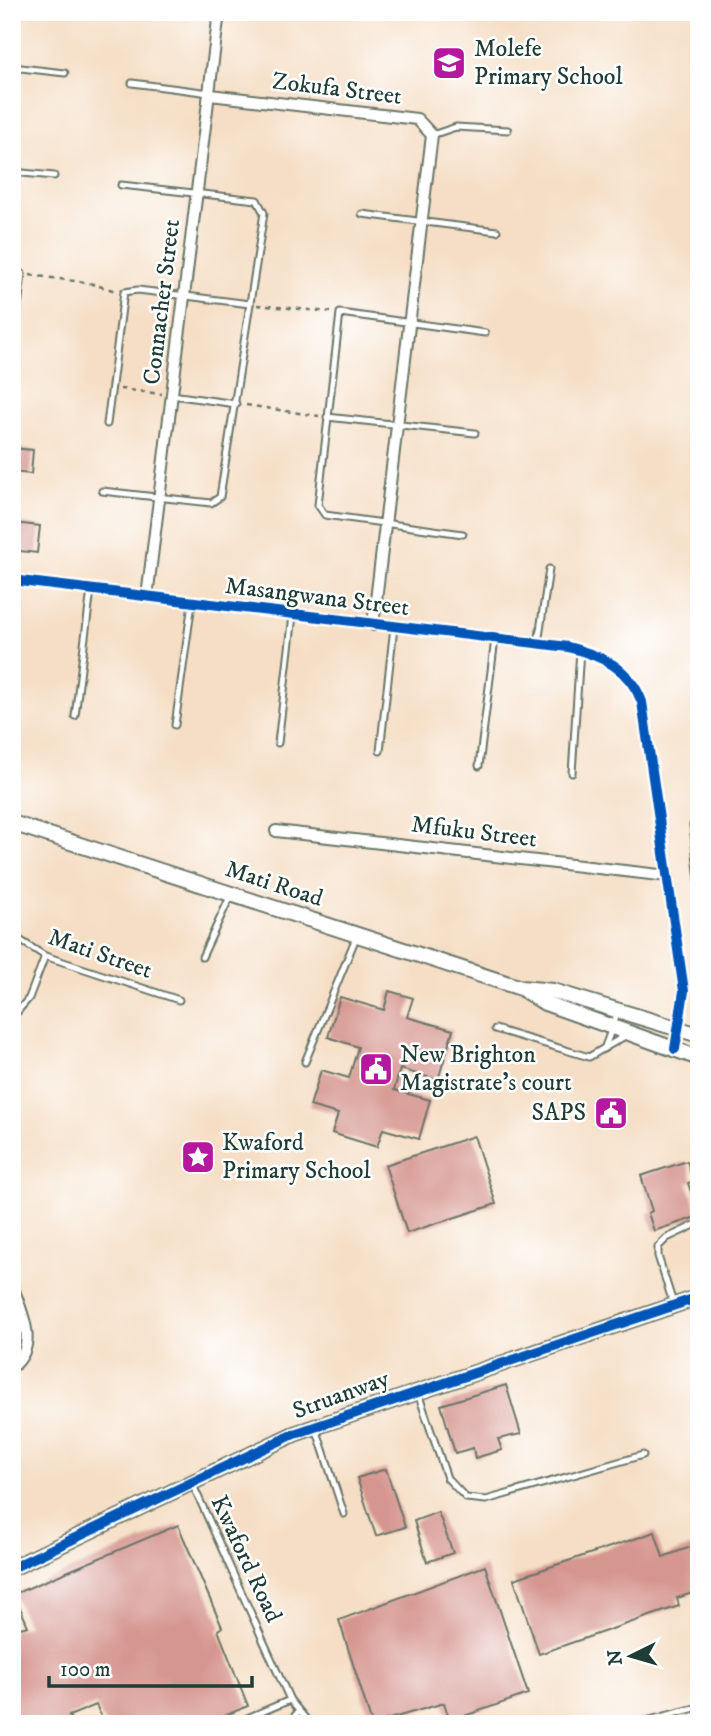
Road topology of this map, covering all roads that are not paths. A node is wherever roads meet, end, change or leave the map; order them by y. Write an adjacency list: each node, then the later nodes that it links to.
1 (219, 12): 5 (street, Connacher Street)
2 (12, 66): 3 (lane)
3 (65, 73)
4 (132, 83): 5 (lane)
5 (210, 94): 7 (street, Zokufa Street); 11 (street, Connacher Street)
6 (508, 130): 7 (lane)
7 (432, 135): 13 (street)
8 (12, 172): 9 (lane)
9 (54, 176)
10 (121, 186): 11 (lane)
11 (196, 191): 16 (street, Connacher Street); 17 (lane)
12 (362, 214): 13 (lane)
13 (424, 220): 14 (lane); 18 (street)
14 (497, 231)
15 (22, 274): 20 (lane)
16 (185, 296): 17 (lane); 21 (street, Connacher Street); 24 (lane)
17 (250, 304): 22 (lane)
18 (411, 322): 19 (lane); 23 (lane); 25 (street)
19 (485, 333)
20 (12, 355)
21 (172, 395): 22 (lane); 28 (street, Connacher Street)
22 (236, 404): 28 (lane)
23 (327, 417): 25 (lane); 29 (lane)
24 (107, 424)
25 (398, 424): 26 (lane); 29 (street)
26 (475, 433)
27 (102, 491): 28 (lane)
28 (160, 497): 34 (street, Connacher Street)
29 (386, 524): 30 (lane); 37 (street)
30 (463, 534)
31 (550, 569): 40 (lane)
32 (12, 580): 33 (street, Masangwana Street)
33 (91, 590): 34 (street, Masangwana Street); 42 (lane)
34 (147, 597): 35 (street, Masangwana Street)
35 (192, 603): 36 (street, Masangwana Street); 43 (lane)
36 (293, 615): 37 (street, Masangwana Street); 44 (lane)
37 (373, 625): 38 (street, Masangwana Street)
38 (394, 627): 39 (street, Masangwana Street); 45 (lane)
39 (495, 639): 40 (street, Masangwana Street); 46 (lane)
40 (538, 644): 41 (street, Masangwana Street)
41 (580, 650): 47 (lane); 51 (street, Masangwana Street)
42 (75, 716)
43 (175, 725)
44 (278, 743)
45 (380, 751)
46 (479, 766)
47 (572, 773)
48 (12, 822): 53 (street, Mati Road)
49 (693, 825): 52 (lane)
50 (276, 831): 51 (street, Mfuku Street)
51 (668, 876): 64 (street)
52 (699, 881)
53 (231, 894): 54 (street, Mati Road); 57 (lane)
54 (357, 934): 58 (street, Mati Road); 70 (lane)
55 (12, 935): 56 (lane, Mati Street)
56 (45, 956): 59 (lane, Mati Street); 61 (lane)
57 (202, 957)
58 (522, 988): 60 (street, Mati Road); 62 (street, Mati Road)
59 (179, 1000)
60 (618, 1012): 62 (lane); 64 (street, Mati Road)
61 (12, 1018)
62 (612, 1027): 65 (street, Mati Road); 67 (lane)
63 (495, 1029): 67 (lane)
64 (680, 1029): 66 (street, Mati Road); 68 (street)
65 (629, 1033): 67 (lane); 68 (street, Mati Road)
66 (699, 1035)
67 (604, 1049)
68 (675, 1049): 69 (street, Mati Road)
69 (699, 1058)
70 (305, 1062)
71 (699, 1223): 74 (lane)
72 (12, 1285): 75 (street)
73 (699, 1297): 74 (street, Struanway)
74 (674, 1306): 76 (street, Struanway)
75 (12, 1367)
76 (417, 1390): 77 (street, Struanway); 78 (lane)
77 (315, 1425): 79 (street, Struanway); 80 (lane)
78 (643, 1455)
79 (191, 1482): 81 (street, Struanway); 82 (lane, Kwaford Road)
80 (344, 1514)
81 (12, 1568)
82 (290, 1700): 84 (lane, Kwaford Road); 85 (lane)
83 (699, 1707): 90 (lane)
84 (298, 1712): 86 (lane); 87 (lane, Kwaford Road)
85 (233, 1724)
86 (288, 1724)
87 (310, 1724)
88 (487, 1724): 89 (lane)
89 (511, 1724)
90 (634, 1724)

